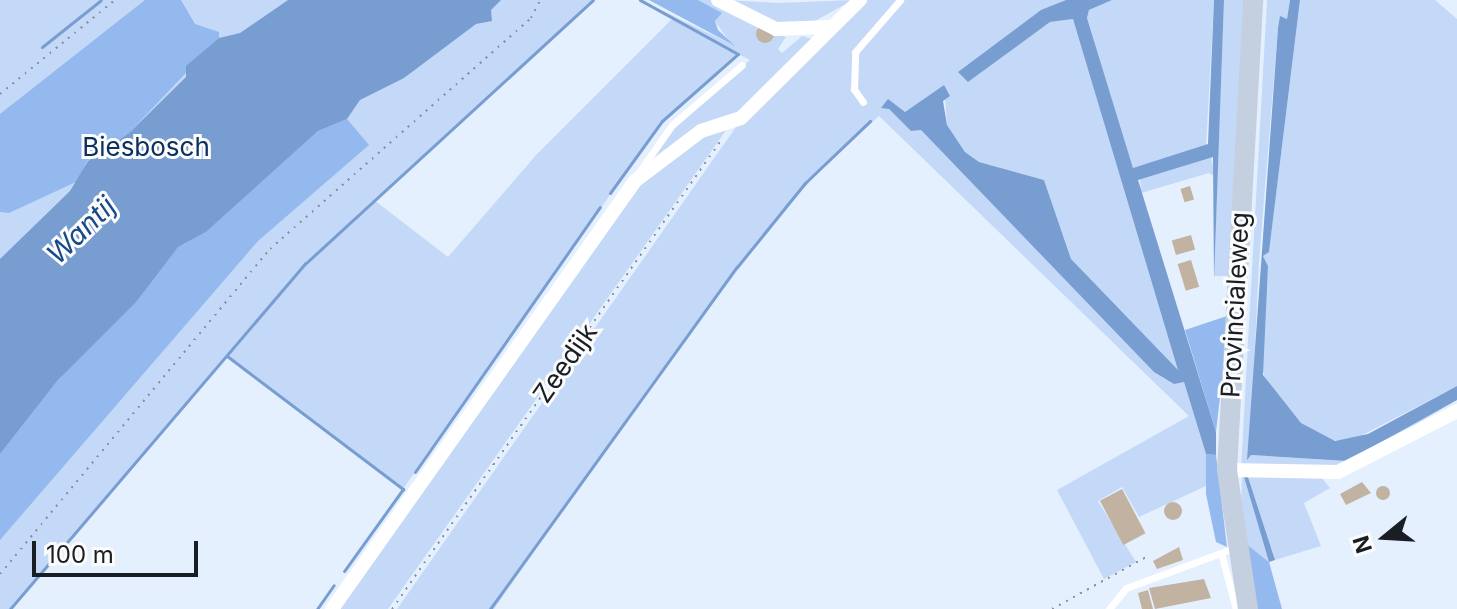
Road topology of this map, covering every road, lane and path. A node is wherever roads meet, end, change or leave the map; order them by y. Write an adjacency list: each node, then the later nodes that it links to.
1 (115, 0): 9 (path)
2 (540, 0): 17 (path)
3 (718, 0): 7 (street)
4 (860, 0): 7 (street, Zeedijk)
5 (900, 0): 10 (lane)
6 (1253, 0): 14 (main road, Provincialeweg)
7 (830, 27): 11 (street, Zeedijk)
8 (742, 65): 12 (lane, Zeedijk)
9 (0, 94)
10 (863, 102)
11 (741, 118): 12 (street, Zeedijk); 20 (path, Zeedijk)
12 (635, 181): 19 (street, Zeedijk)
13 (1457, 411): 14 (street)
14 (1227, 470): 15 (main road, Provincialeweg)
15 (1229, 550): 18 (main road, Provincialeweg); 22 (lane)
16 (1148, 556): 21 (path)
17 (0, 574)
18 (1241, 607)
19 (332, 609)
20 (392, 609)
21 (1052, 609)
22 (1109, 609)

